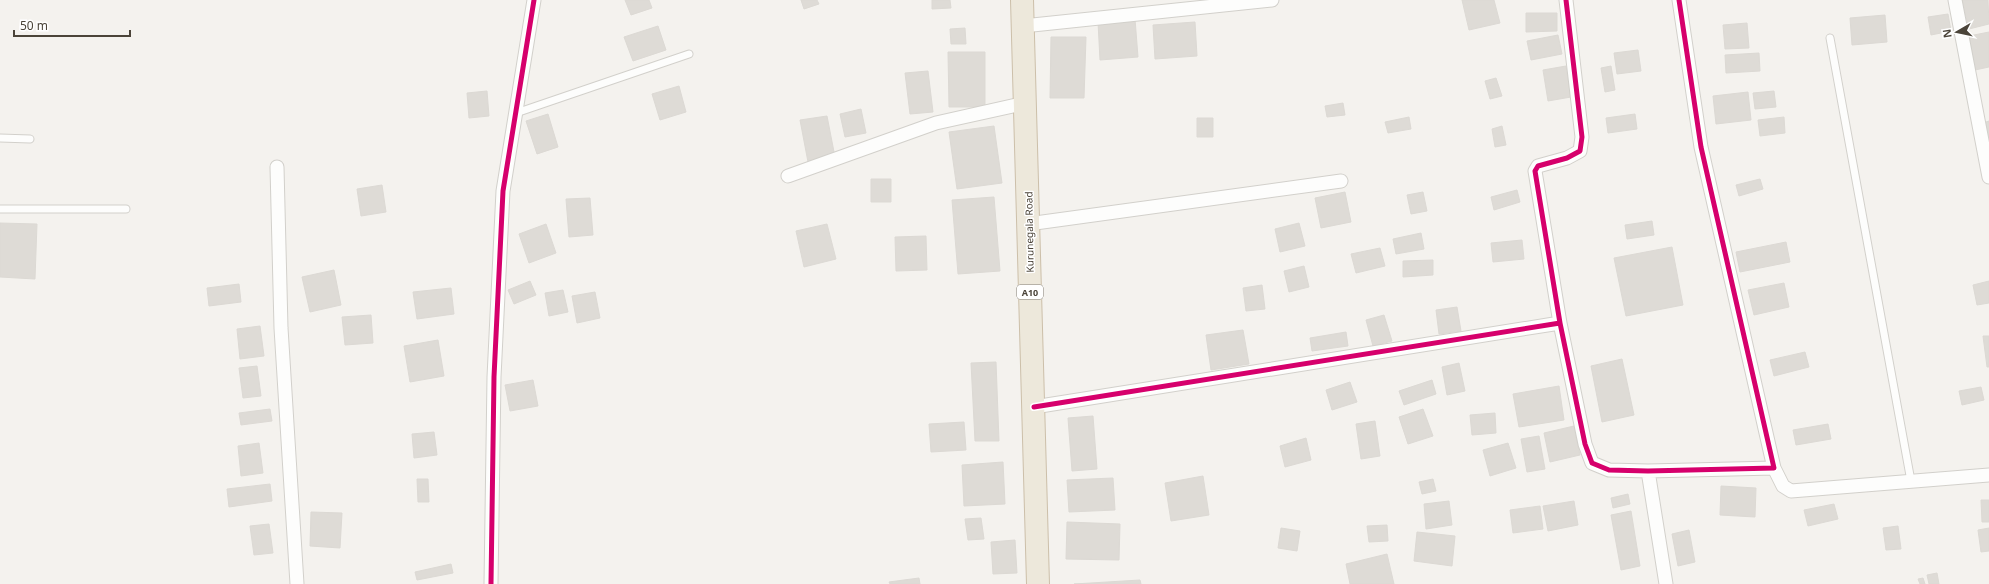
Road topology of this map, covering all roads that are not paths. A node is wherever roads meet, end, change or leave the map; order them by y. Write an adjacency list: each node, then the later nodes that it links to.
1 (534, 0): 11 (street)
2 (1022, 0): 7 (highway, Kurunegala Road / A10)
3 (1272, 0): 7 (street)
4 (1566, 0): 21 (street)
5 (1679, 0): 23 (street)
6 (1955, 0): 16 (street)
7 (1023, 26): 10 (highway, Kurunegala Road / A10)
8 (1830, 38): 26 (lane)
9 (688, 54): 11 (lane)
10 (1026, 103): 15 (street); 20 (highway, Kurunegala Road / A10)
11 (516, 113): 28 (street)
12 (0, 138): 13 (lane)
13 (30, 139)
14 (276, 167): 27 (street)
15 (788, 176)
16 (1989, 177)
17 (1341, 181): 20 (street)
18 (0, 209): 19 (lane)
19 (126, 209)
20 (1028, 224): 22 (highway, Kurunegala Road / A10)
21 (1560, 323): 22 (street); 24 (street)
22 (1034, 407): 29 (highway, Kurunegala Road / A10)
23 (1774, 468): 24 (street); 26 (street)
24 (1648, 472): 30 (street)
25 (1989, 475): 26 (street)
26 (1912, 481)
27 (297, 584)
28 (491, 584)
29 (1038, 584)
30 (1666, 584)

